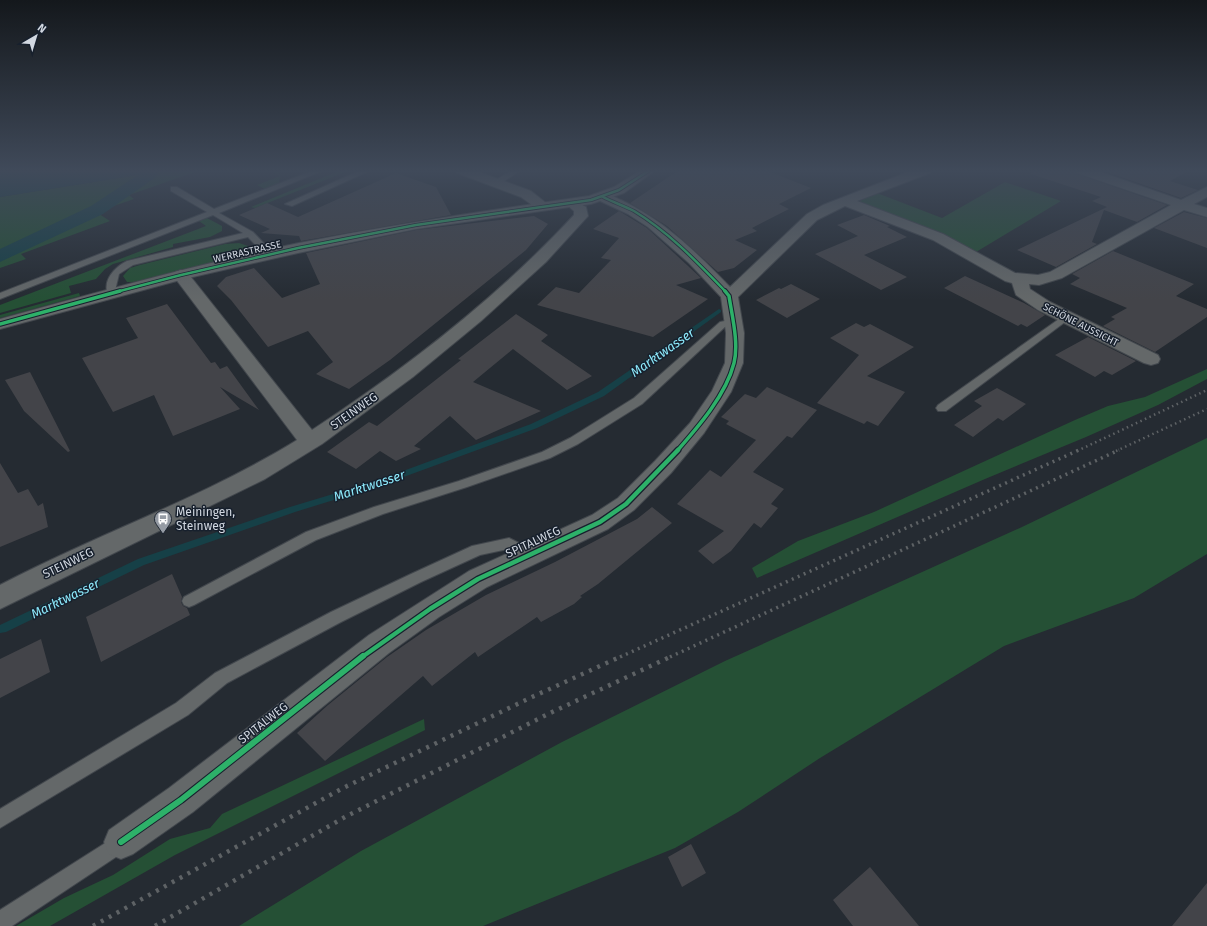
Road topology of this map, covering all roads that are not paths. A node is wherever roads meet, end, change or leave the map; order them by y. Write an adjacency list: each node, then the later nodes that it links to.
1 (212, 213): 14 (lane)
2 (217, 213): 9 (lane)
3 (500, 213): 10 (street, WERRASTRASSE)
4 (581, 213): 21 (street, STEINWEG)
5 (636, 213): 15 (street)
6 (819, 213): 15 (street)
7 (875, 213): 12 (street)
8 (1166, 213): 12 (street)
9 (250, 234): 10 (lane); 13 (lane)
10 (269, 254): 11 (street, WERRASTRASSE)
11 (181, 275): 13 (street, WERRASTRASSE); 21 (street)
12 (1020, 280): 16 (street, SCHÖNE AUSSICHT)
13 (111, 293): 18 (street, WERRASTRASSE)
14 (0, 296)
15 (729, 296): 17 (street, SPITALWEG)
16 (1066, 317): 19 (street, SCHÖNE AUSSICHT); 20 (lane)
17 (734, 322): 22 (street, SPITALWEG); 24 (lane)
18 (0, 324)
19 (1151, 359)
20 (942, 408)
21 (309, 441): 23 (street, STEINWEG)
22 (528, 554): 25 (lane); 26 (street, SPITALWEG)
23 (0, 598)
24 (189, 600)
25 (0, 819)
26 (121, 842): 27 (lane)
27 (0, 922)

